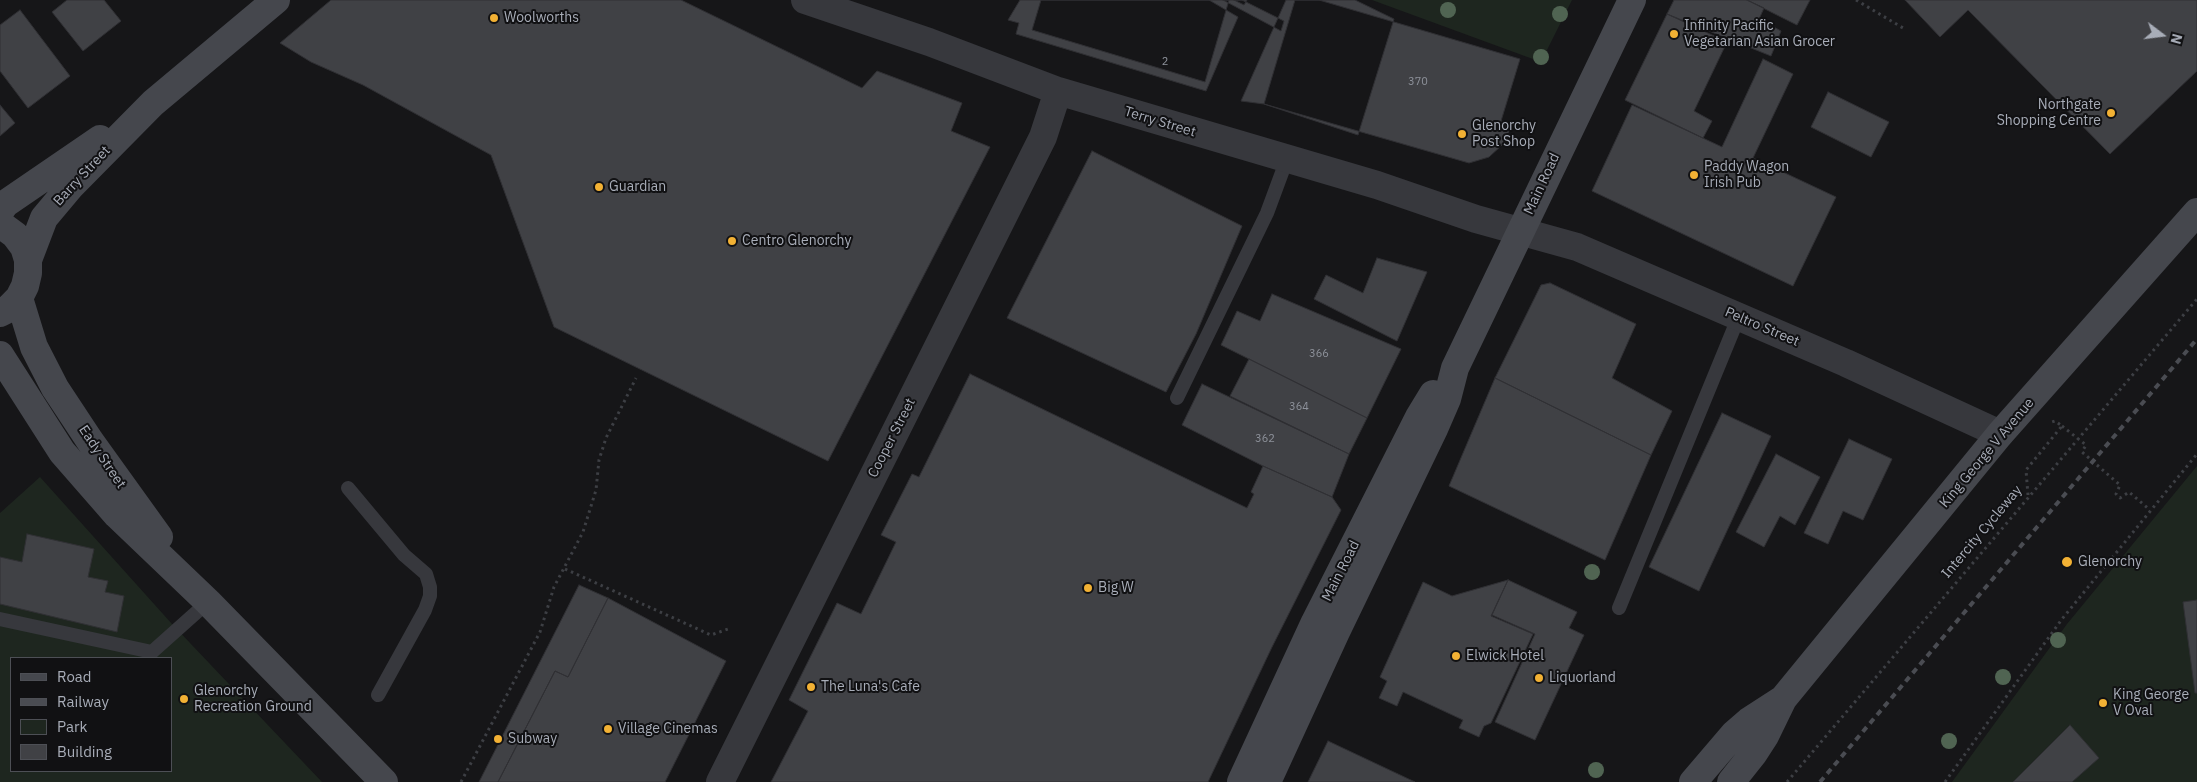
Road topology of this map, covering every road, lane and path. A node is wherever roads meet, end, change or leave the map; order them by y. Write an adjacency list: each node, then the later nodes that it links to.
1 (276, 0): 7 (main road, Barry Street)
2 (805, 0): 6 (street, Terry Street)
3 (1632, 0): 12 (main road, Main Road)
4 (1856, 0): 5 (path)
5 (1903, 28)
6 (1058, 91): 8 (street, Terry Street); 38 (street, Cooper Street)
7 (153, 103): 9 (main road, Barry Street); 13 (main road, Barry Street)
8 (1287, 159): 12 (street, Terry Street); 20 (lane)
9 (0, 211)
10 (2197, 212): 23 (main road, King George V Avenue)
11 (0, 224): 13 (main road)
12 (1520, 231): 16 (street, Peltro Street); 18 (main road, Main Road)
13 (28, 260): 15 (main road, Barry Street)
14 (2197, 299): 24 (path, Intercity Cycleway)
15 (10, 306): 30 (main road, Eady Street)
16 (1739, 316): 23 (street, Peltro Street); 31 (lane)
17 (0, 354): 30 (main road, Eady Street)
18 (1455, 368): 39 (main road, Main Road); 40 (main road, Main Road)
19 (636, 378): 29 (path)
20 (1177, 398)
21 (2055, 421): 22 (path)
22 (2062, 426): 24 (path); 27 (path)
23 (2000, 434): 35 (main road, King George V Avenue)
24 (2077, 438): 27 (path, Intercity Cycleway); 28 (path)
25 (2197, 454): 28 (path)
26 (348, 488): 34 (lane)
27 (2028, 496): 43 (path, Intercity Cycleway)
28 (2150, 510): 44 (path)
29 (565, 569): 33 (path); 37 (path)
30 (208, 602): 32 (lane); 36 (main road, Eady Street)
31 (1619, 608)
32 (0, 619)
33 (731, 628)
34 (378, 696)
35 (1783, 699): 41 (main road, King George V Avenue); 42 (main road, King George V Avenue)
36 (384, 782)
37 (461, 782)
38 (720, 782)
39 (1241, 782)
40 (1267, 782)
41 (1693, 782)
42 (1731, 782)
43 (1787, 782)
44 (1945, 782)

